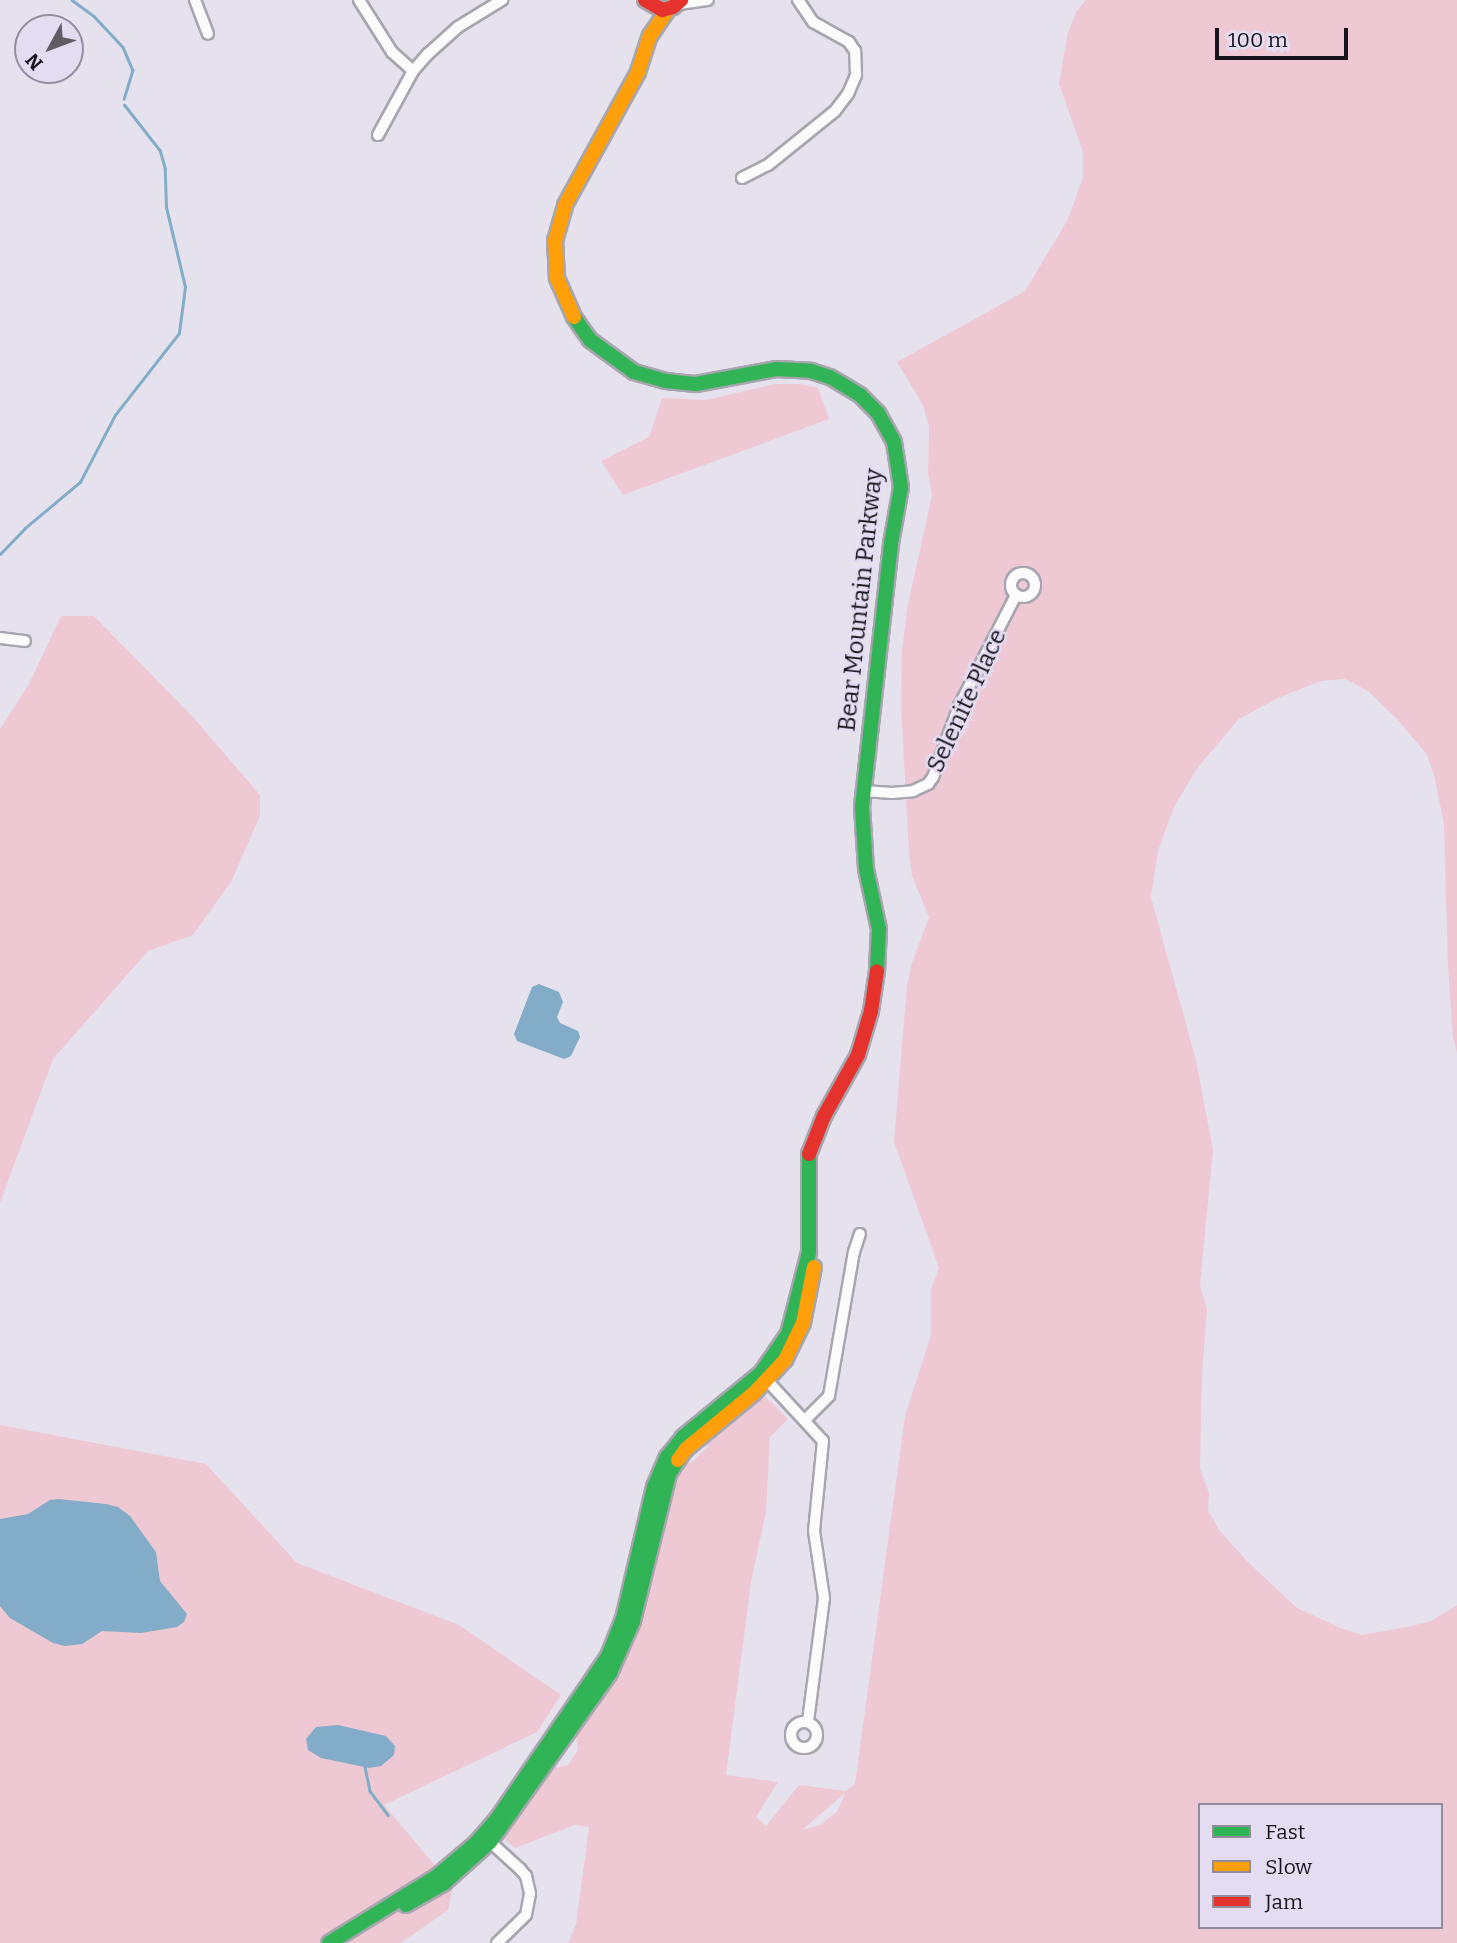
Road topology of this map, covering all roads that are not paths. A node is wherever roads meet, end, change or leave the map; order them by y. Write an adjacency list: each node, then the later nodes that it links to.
1 (195, 0): 8 (street)
2 (359, 0): 10 (street)
3 (502, 0): 10 (street)
4 (708, 0): 7 (street)
5 (798, 0): 12 (street)
6 (647, 2): 7 (street); 9 (street, Bear Mountain Parkway)
7 (676, 4): 9 (street, Bear Mountain Parkway)
8 (208, 34)
9 (650, 36): 16 (street, Bear Mountain Parkway)
10 (413, 71): 11 (street)
11 (378, 135)
12 (742, 178)
13 (1016, 595): 16 (street, Selenite Place)
14 (0, 638): 15 (street)
15 (25, 641)
16 (864, 791): 18 (street, Bear Mountain Parkway)
17 (860, 1234): 19 (street)
18 (764, 1377): 19 (street); 21 (street, Bear Mountain Parkway)
19 (805, 1420): 20 (street)
20 (807, 1722)
21 (487, 1839): 22 (street, Bear Mountain Parkway); 23 (street, Bear Mountain Parkway); 24 (street)
22 (329, 1943)
23 (341, 1943)
24 (497, 1943)

